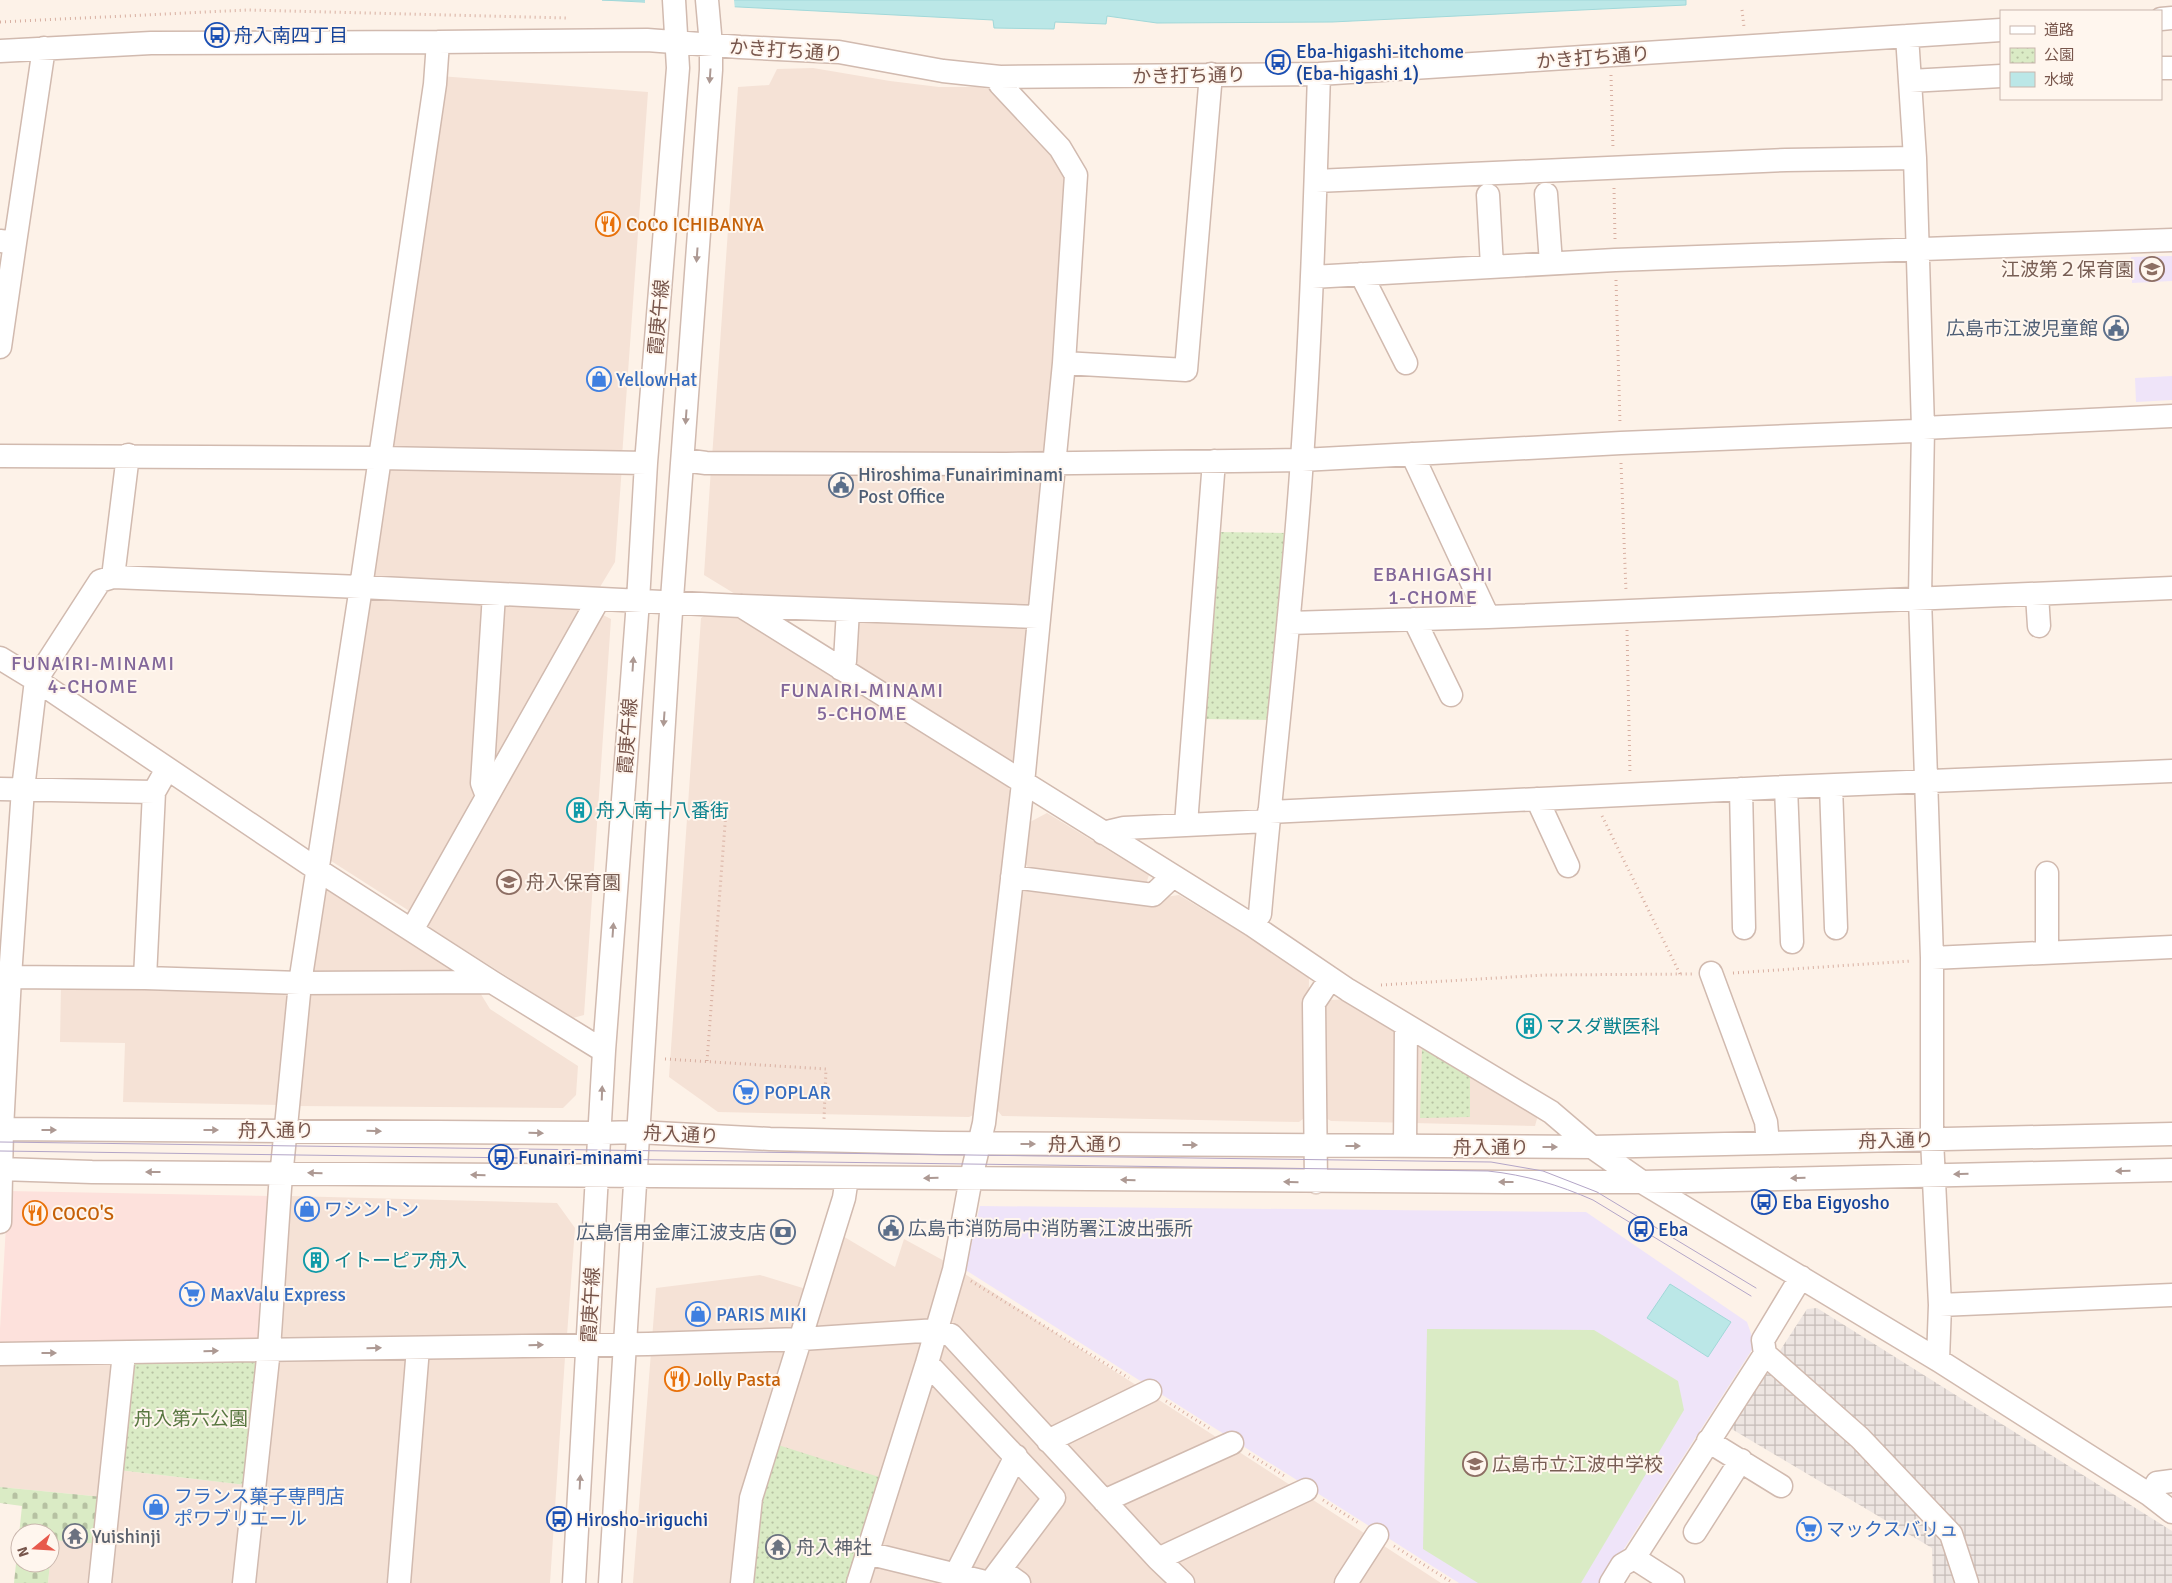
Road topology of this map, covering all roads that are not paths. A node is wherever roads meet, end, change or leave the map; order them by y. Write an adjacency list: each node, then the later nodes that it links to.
1 (675, 4): 6 (street, 霞庚午線)
2 (707, 5): 7 (street)
3 (2000, 30): 4 (street, かき打ち通り)
4 (1907, 36): 11 (street, かき打ち通り); 14 (street)
5 (438, 42): 6 (street, かき打ち通り); 8 (street, かき打ち通り); 34 (street)
6 (678, 42): 7 (street, かき打ち通り); 38 (street, 霞庚午線)
7 (711, 45): 13 (street, かき打ち通り); 35 (street, one-way to 35)
8 (44, 48): 9 (street, かき打ち通り); 20 (street)
9 (0, 51)
10 (1211, 74): 11 (street, かき打ち通り); 13 (street, かき打ち通り); 27 (street)
11 (1319, 74): 16 (street)
12 (2000, 76): 14 (street)
13 (1000, 77): 27 (street)
14 (1910, 81): 15 (street)
15 (1915, 158): 16 (street); 21 (street)
16 (1316, 181): 25 (street)
17 (1488, 194): 23 (street)
18 (1546, 194): 22 (street)
19 (2172, 240): 21 (street)
20 (7, 242): 26 (street)
21 (1916, 249): 22 (street); 30 (street)
22 (1551, 263): 23 (street)
23 (1492, 266): 24 (street)
24 (1361, 274): 25 (street); 28 (street)
25 (1312, 277): 36 (street)
26 (0, 347)
27 (1064, 363): 39 (street)
28 (1406, 363)
29 (2172, 416): 30 (street)
30 (1923, 428): 31 (street); 45 (street)
31 (1412, 454): 36 (street); 52 (street)
32 (128, 455): 33 (street); 34 (street); 40 (street)
33 (0, 456)
34 (380, 458): 38 (street); 41 (street)
35 (682, 460): 39 (street); 48 (street)
36 (1302, 460): 37 (street); 54 (street)
37 (1214, 461): 39 (street); 73 (street)
38 (646, 463): 47 (street, 霞庚午線)
39 (1054, 463): 51 (street)
40 (113, 577): 41 (street); 58 (street)
41 (361, 587): 43 (street); 76 (street)
42 (2172, 588): 44 (street)
43 (494, 594): 46 (street); 70 (street)
44 (2037, 595): 45 (street); 55 (street)
45 (1920, 598): 52 (street); 62 (street)
46 (598, 600): 47 (street); 70 (street)
47 (638, 601): 48 (street); 95 (street, 霞庚午線, one-way to 47)
48 (672, 602): 49 (street); 98 (street, one-way to 98)
49 (741, 606): 50 (street); 57 (street)
50 (848, 610): 51 (street); 57 (street)
51 (1038, 617): 63 (street)
52 (1488, 617): 53 (street)
53 (1414, 619): 54 (street); 59 (street)
54 (1289, 623): 72 (street)
55 (2039, 626)
56 (0, 658): 58 (street)
57 (841, 669): 63 (street)
58 (36, 680): 60 (street); 67 (street)
59 (1451, 695)
60 (167, 769): 69 (street); 76 (street)
61 (2172, 771): 62 (street)
62 (1926, 781): 64 (street); 87 (street)
63 (1023, 783): 74 (street); 79 (street)
64 (1832, 786): 65 (street); 82 (street)
65 (1786, 787): 68 (street); 84 (street)
66 (0, 789): 67 (street)
67 (23, 789): 69 (street); 89 (street)
68 (1741, 789): 71 (street); 81 (street)
69 (154, 792): 90 (street)
70 (487, 796): 83 (street)
71 (1537, 799): 72 (street); 75 (street)
72 (1268, 817): 73 (street); 80 (street)
73 (1186, 824): 74 (street)
74 (1103, 833): 78 (street)
75 (1568, 866)
76 (318, 870): 83 (street); 92 (street)
77 (2047, 873): 86 (street)
78 (1172, 876): 79 (street); 80 (street)
79 (1012, 878): 102 (street)
80 (1252, 926): 93 (street)
81 (1744, 928)
82 (1836, 928)
83 (412, 930): 91 (street)
84 (1792, 942)
85 (2172, 947): 86 (street)
86 (2047, 952): 87 (street)
87 (1932, 959): 101 (street)
88 (1711, 973): 103 (street)
89 (5, 977): 90 (street); 96 (street)
90 (145, 978): 92 (street)
91 (492, 982): 92 (street); 95 (street)
92 (300, 983): 97 (street)
93 (1339, 984): 94 (street); 104 (street)
94 (1406, 1025): 105 (street); 106 (street)
95 (604, 1051): 99 (street, 霞庚午線, one-way to 95)
96 (1, 1129): 97 (street, 舟入通り, one-way to 97); 107 (street)
97 (286, 1130): 99 (street, 舟入通り, one-way to 99); 109 (street)
98 (638, 1132): 99 (street, 舟入通り); 102 (street, 舟入通り); 112 (street)
99 (601, 1133): 111 (street, 霞庚午線)
100 (2172, 1134): 101 (street, 舟入通り)
101 (1932, 1139): 103 (street, 舟入通り); 110 (street)
102 (979, 1143): 104 (street, 舟入通り, one-way to 104); 114 (street)
103 (1768, 1143): 106 (street, 舟入通り)
104 (1315, 1146): 105 (street, 舟入通り, one-way to 105); 115 (street)
105 (1405, 1146): 106 (street, 舟入通り, one-way to 106)
106 (1592, 1147): 116 (street)
107 (1, 1169): 109 (street, 舟入通り, one-way to 107); 117 (street)
108 (2172, 1170): 110 (street, 舟入通り, one-way to 110)
109 (282, 1172): 111 (street, 舟入通り, one-way to 109); 126 (street)
110 (1933, 1175): 116 (street, 舟入通り, one-way to 116); 120 (street)
111 (597, 1176): 112 (street, 舟入通り); 124 (street, 霞庚午線)
112 (637, 1176): 113 (street, 舟入通り); 123 (street)
113 (847, 1178): 114 (street, 舟入通り, one-way to 113); 122 (street)
114 (971, 1178): 115 (street, 舟入通り, one-way to 114); 121 (street)
115 (1316, 1182): 116 (street, 舟入通り, one-way to 115)
116 (1642, 1182): 118 (street)
117 (0, 1222)
118 (1801, 1278): 129 (street); 130 (street)
119 (2172, 1295): 120 (street)
120 (1940, 1305): 130 (street)
121 (937, 1330): 122 (street); 131 (street); 133 (street)
122 (802, 1339): 123 (street); 156 (street)
123 (624, 1344): 124 (street); 155 (street)
124 (588, 1345): 125 (street, one-way to 124); 154 (street, 霞庚午線, one-way to 124)
125 (418, 1348): 126 (street, one-way to 125); 153 (street)
126 (269, 1349): 127 (street, one-way to 126); 152 (street)
127 (124, 1353): 128 (street, one-way to 127); 151 (street)
128 (0, 1354)
129 (1765, 1354): 134 (street); 163 (street)
130 (1938, 1360): 141 (street)
131 (927, 1364): 136 (street); 146 (street)
132 (1150, 1391): 133 (street)
133 (1048, 1441): 142 (street)
134 (1708, 1441): 137 (street); 147 (street)
135 (1232, 1443): 142 (street)
136 (1016, 1456): 149 (street); 150 (street)
137 (1741, 1460): 139 (street); 144 (street)
138 (2172, 1481): 141 (street)
139 (1781, 1486)
140 (1306, 1490): 148 (street)
141 (2150, 1495): 143 (street)
142 (1104, 1501): 148 (street)
143 (2172, 1512)
144 (1695, 1532)
145 (1377, 1535): 160 (street)
146 (867, 1553): 149 (street); 157 (street)
147 (1634, 1558): 161 (street); 162 (street)
148 (1158, 1559): 159 (street)
149 (955, 1576): 150 (street)
150 (994, 1579): 158 (street)
151 (100, 1583)
152 (244, 1583)
153 (399, 1583)
154 (574, 1583)
155 (610, 1583)
156 (742, 1583)
157 (858, 1583)
158 (1019, 1583)
159 (1183, 1583)
160 (1346, 1583)
161 (1611, 1583)
162 (1673, 1583)
163 (1967, 1583)

